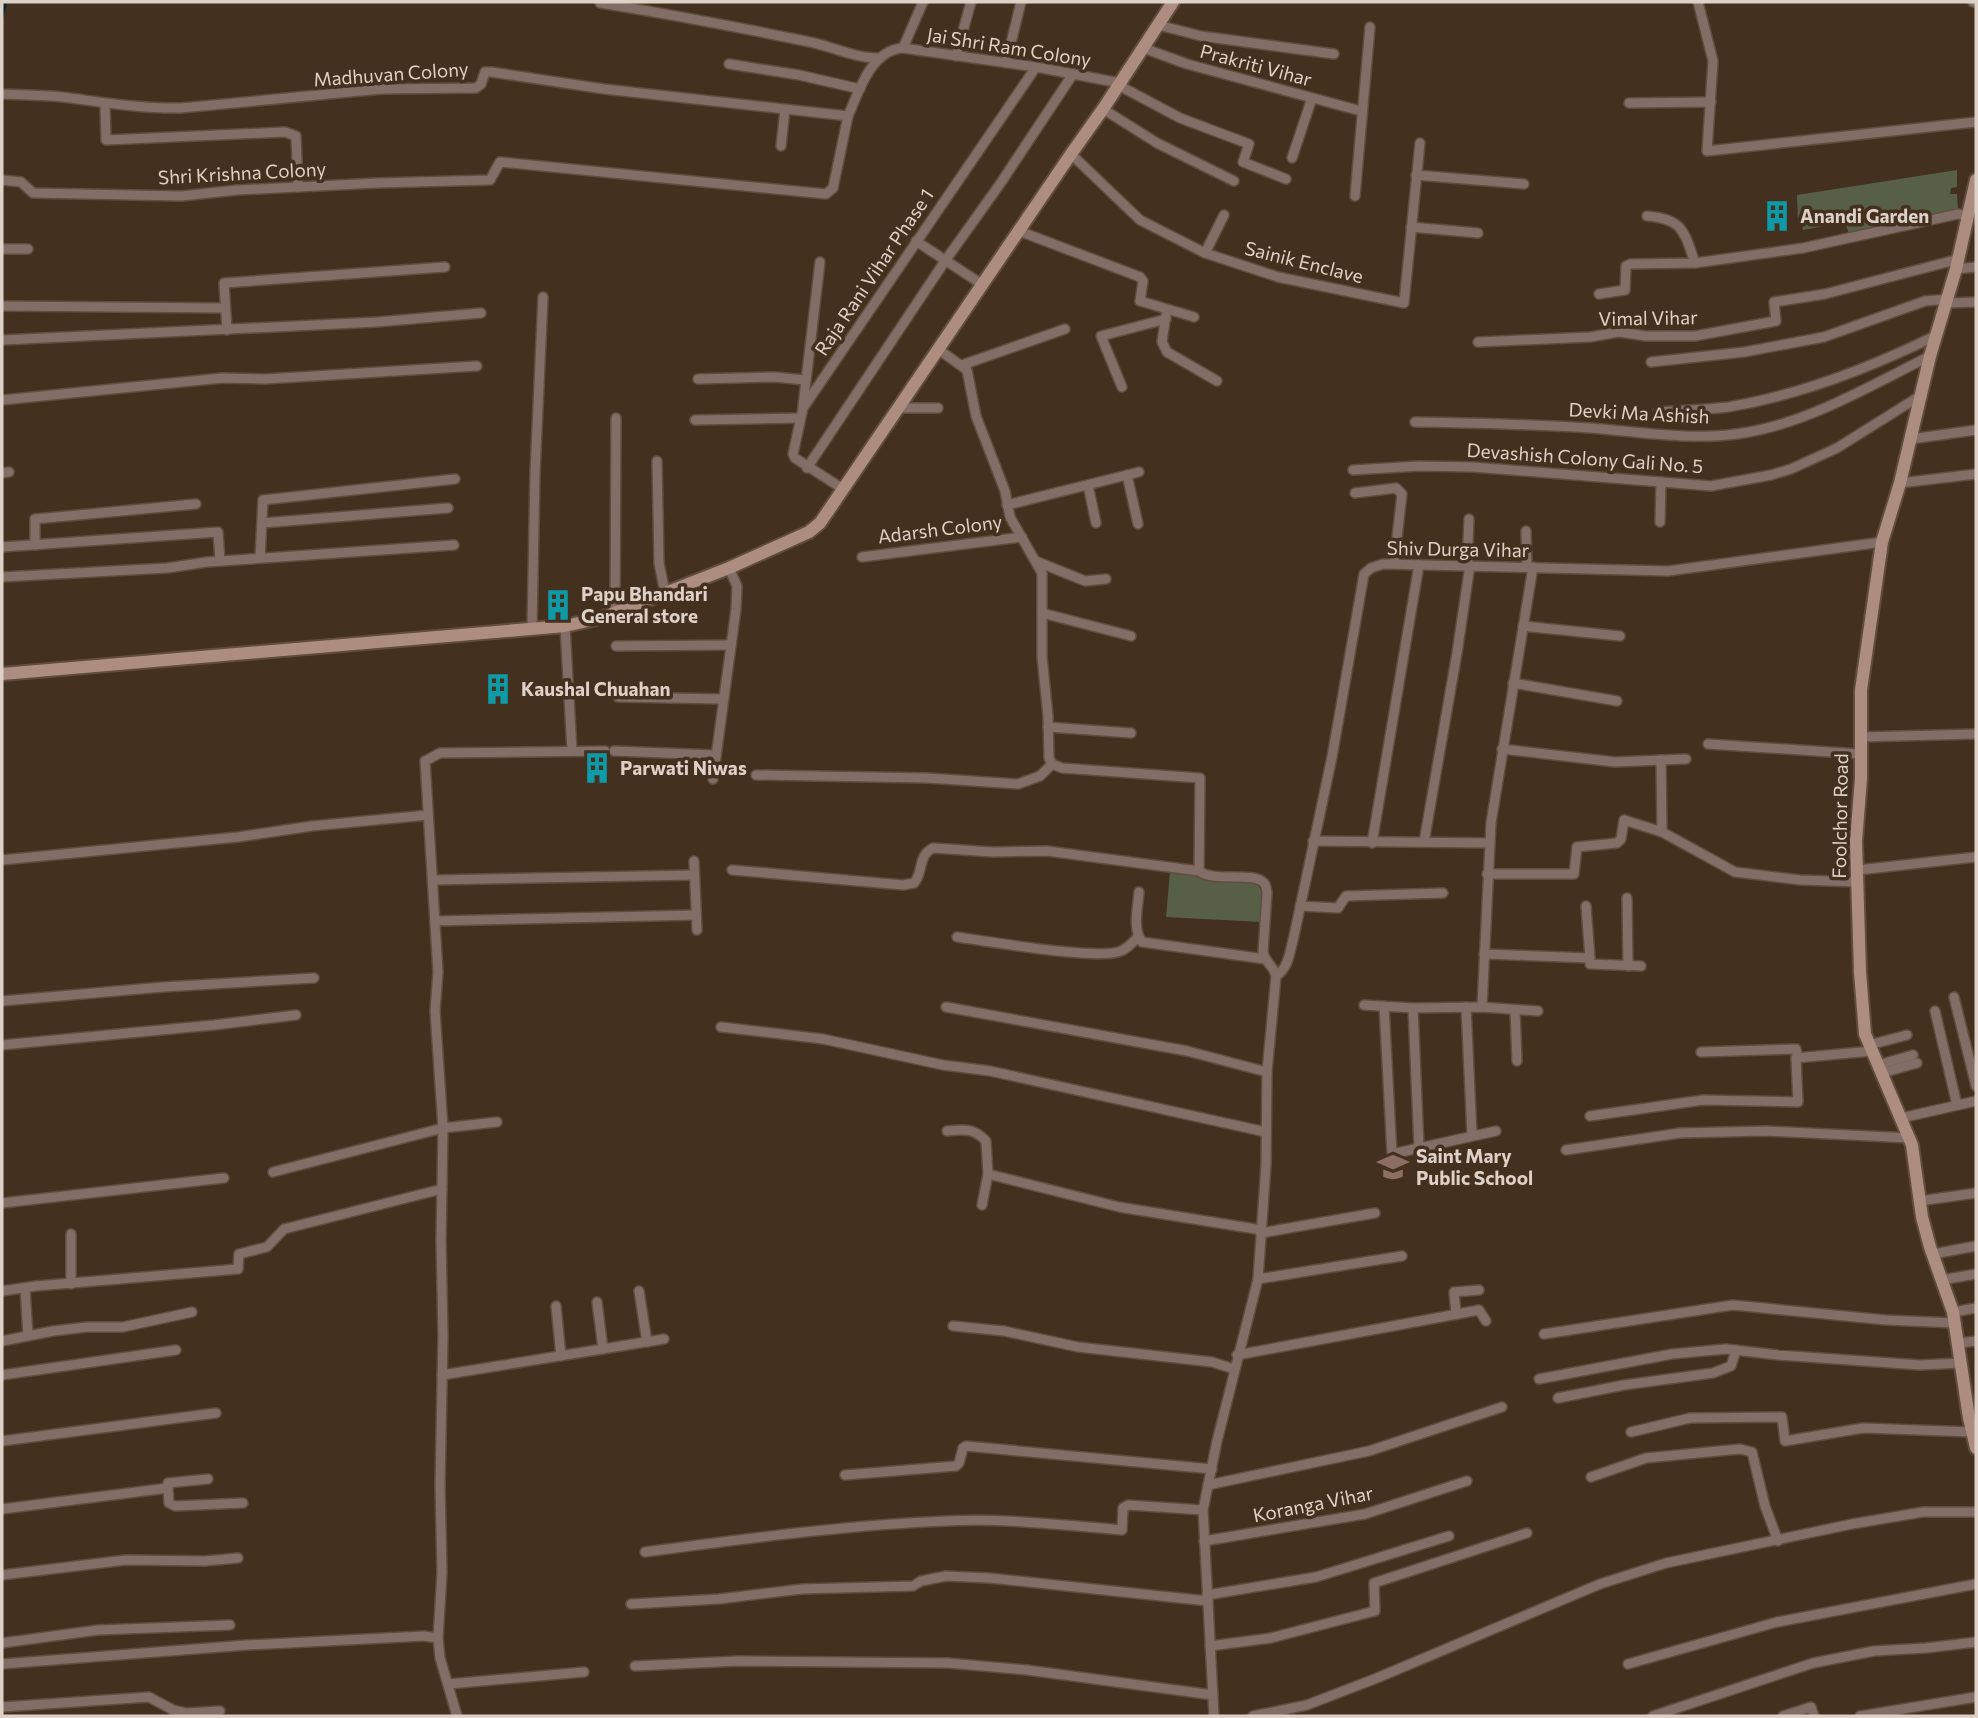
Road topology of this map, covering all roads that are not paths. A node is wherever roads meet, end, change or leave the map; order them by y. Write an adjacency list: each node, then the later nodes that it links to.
1 (923, 2): 9 (street, Jai Shri Ram Colony)
2 (971, 2): 12 (street)
3 (1021, 2): 14 (street)
4 (1173, 2): 7 (street)
5 (1698, 2): 22 (street)
6 (600, 3): 13 (street)
7 (1158, 25): 10 (street); 11 (street)
8 (1370, 27): 27 (street)
9 (903, 48): 12 (street, Jai Shri Ram Colony); 13 (street)
10 (1143, 48): 18 (street); 21 (street, Prakriti Vihar)
11 (1334, 54)
12 (956, 56): 14 (street, Jai Shri Ram Colony)
13 (878, 58): 19 (street)
14 (1006, 63): 16 (street, Jai Shri Ram Colony)
15 (729, 64): 19 (street)
16 (1036, 67): 17 (street, Jai Shri Ram Colony); 48 (street, Raja Rani Vihar Phase 1)
17 (1073, 74): 18 (street, Jai Shri Ram Colony); 52 (street)
18 (1119, 84): 25 (street); 35 (street, Jai Shri Ram Colony)
19 (860, 89): 28 (street)
20 (2, 94): 24 (street, Madhuvan Colony)
21 (1312, 98): 27 (street, Prakriti Vihar); 33 (street)
22 (1711, 102): 23 (street); 29 (street)
23 (1629, 103)
24 (105, 105): 26 (street, Madhuvan Colony); 40 (street)
25 (1103, 109): 32 (street); 38 (street)
26 (785, 110): 28 (street, Madhuvan Colony); 31 (street)
27 (1360, 111): 41 (street)
28 (848, 116): 40 (street, Shri Krishna Colony)
29 (1976, 122)
30 (1420, 144): 34 (street, Sainik Enclave)
31 (781, 146)
32 (1070, 154): 46 (street); 51 (street, Sainik Enclave)
33 (1292, 158)
34 (1416, 175): 39 (street); 45 (street, Sainik Enclave)
35 (1286, 179)
36 (2, 180): 40 (street, Shri Krishna Colony)
37 (1976, 180): 44 (street, Foolchor Road)
38 (1234, 181)
39 (1524, 184)
40 (298, 187)
41 (1355, 196)
42 (1224, 215): 51 (street)
43 (1647, 216): 54 (street)
44 (1968, 216): 54 (street); 55 (street, Foolchor Road)
45 (1411, 227): 47 (street); 51 (street, Sainik Enclave)
46 (1019, 231): 58 (street); 66 (street)
47 (1478, 233)
48 (916, 241): 52 (street); 84 (street, Raja Rani Vihar Phase 1)
49 (2, 249): 50 (street)
50 (28, 249)
51 (1205, 253)
52 (945, 261): 58 (street); 95 (street)
53 (820, 262): 79 (street)
54 (1695, 263): 59 (street)
55 (1958, 264): 57 (street); 61 (street, Foolchor Road); 72 (street, Vimal Vihar)
56 (445, 267): 64 (street)
57 (1976, 267)
58 (983, 285): 73 (street)
59 (1599, 294)
60 (543, 297): 136 (street)
61 (1948, 301): 62 (street); 70 (street, Foolchor Road); 75 (street)
62 (1976, 302)
63 (2, 306): 64 (street)
64 (225, 308): 69 (street)
65 (481, 313): 69 (street)
66 (1166, 314): 67 (street); 80 (street); 81 (street)
67 (1194, 317)
68 (1065, 329): 76 (street)
69 (227, 330): 71 (street)
70 (1937, 335): 74 (street, Foolchor Road); 87 (street)
71 (2, 340)
72 (1478, 342)
73 (938, 349): 76 (street); 85 (street)
74 (1930, 356): 82 (street, Foolchor Road); 91 (street, Devki Ma Ashish)
75 (1651, 362)
76 (962, 365): 107 (street)
77 (477, 366): 83 (street)
78 (698, 379): 79 (street)
79 (805, 380): 84 (street)
80 (1217, 381)
81 (1122, 387)
82 (1920, 396): 93 (street, Foolchor Road); 101 (street, Devashish Colony Gali No. 5)
83 (2, 400)
84 (803, 408): 89 (street, Raja Rani Vihar Phase 1)
85 (897, 408): 86 (street); 104 (street)
86 (938, 408)
87 (1658, 412)
88 (616, 418): 132 (street)
89 (800, 418): 90 (street); 95 (street, Raja Rani Vihar Phase 1)
90 (695, 420)
91 (1415, 422)
92 (1976, 430): 93 (street)
93 (1911, 439): 102 (street, Foolchor Road)
94 (657, 461): 131 (street)
95 (807, 468): 104 (street)
96 (1353, 470): 101 (street, Devashish Colony Gali No. 5)
97 (1139, 472): 99 (street)
98 (1976, 474): 102 (street)
99 (1127, 475): 103 (street); 113 (street)
100 (455, 479): 111 (street)
101 (1661, 482): 110 (street)
102 (1900, 483): 116 (street, Foolchor Road)
103 (1088, 485): 107 (street); 112 (street)
104 (842, 489): 128 (street)
105 (1355, 493): 124 (street)
106 (196, 504): 117 (street)
107 (1007, 505): 115 (street)
108 (448, 508): 111 (street)
109 (1469, 519): 126 (street)
110 (1660, 522)
111 (262, 523): 121 (street)
112 (1096, 523)
113 (1139, 524)
114 (1526, 531): 127 (street)
115 (1022, 537): 120 (street, Adarsh Colony); 123 (street)
116 (1882, 542): 127 (street, Shiv Durga Vihar); 149 (street, Foolchor Road)
117 (35, 545): 119 (street); 122 (street)
118 (454, 545): 121 (street)
119 (2, 547)
120 (862, 557)
121 (260, 558): 122 (street)
122 (220, 561): 129 (street)
123 (1038, 562): 130 (street); 133 (street)
124 (1394, 564): 125 (street, Shiv Durga Vihar); 162 (street, Shiv Durga Vihar)
125 (1419, 565): 126 (street, Shiv Durga Vihar); 164 (street)
126 (1468, 565): 127 (street, Shiv Durga Vihar); 163 (street)
127 (1530, 567): 134 (street)
128 (731, 572): 131 (street); 139 (street)
129 (2, 577)
130 (1106, 579)
131 (665, 593): 132 (street)
132 (615, 612): 135 (street)
133 (1042, 613): 137 (street); 146 (street)
134 (1523, 625): 138 (street); 142 (street)
135 (565, 626): 136 (street); 152 (street)
136 (532, 628): 141 (street)
137 (1131, 636)
138 (1620, 636)
139 (731, 645): 140 (street); 144 (street)
140 (616, 646)
141 (2, 674)
142 (1513, 683): 145 (street); 151 (street)
143 (618, 697): 144 (street)
144 (722, 699): 154 (street)
145 (1617, 701)
146 (1048, 727): 147 (street); 157 (street)
147 (1131, 733)
148 (1976, 734): 149 (street)
149 (1860, 737): 153 (street, Foolchor Road)
150 (1708, 744): 153 (street)
151 (1502, 748): 156 (street); 165 (street)
152 (572, 751): 154 (street); 160 (street)
153 (1860, 754): 173 (street, Foolchor Road)
154 (716, 755): 159 (street)
155 (1686, 759): 156 (street)
156 (1661, 760): 161 (street)
157 (1052, 764): 158 (street); 170 (street)
158 (756, 775)
159 (713, 779)
160 (428, 815): 167 (street); 174 (street)
161 (1662, 832): 171 (street); 173 (street)
162 (1313, 841): 164 (street); 179 (street, Shiv Durga Vihar)
163 (1424, 842): 164 (street); 165 (street)
164 (1372, 843)
165 (1489, 843): 171 (street)
166 (1976, 857): 173 (street)
167 (2, 860)
168 (694, 861): 172 (street)
169 (732, 870): 170 (street)
170 (1199, 871): 187 (street)
171 (1487, 874): 185 (street)
172 (694, 876): 174 (street); 180 (street)
173 (1858, 876): 207 (street, Foolchor Road)
174 (433, 880): 181 (street)
175 (1139, 892): 184 (street)
176 (1443, 893): 179 (street)
177 (1627, 898): 188 (street)
178 (1586, 905): 186 (street)
179 (1300, 906): 190 (street, Shiv Durga Vihar)
180 (696, 915): 181 (street); 182 (street)
181 (435, 921): 220 (street)
182 (697, 930)
183 (957, 937): 184 (street)
184 (1138, 937): 187 (street)
185 (1484, 954): 186 (street); 198 (street)
186 (1590, 958): 188 (street)
187 (1265, 959): 190 (street)
188 (1628, 966): 189 (street)
189 (1641, 966)
190 (1276, 975): 213 (street)
191 (314, 978): 193 (street)
192 (1954, 997): 214 (street)
193 (2, 1001)
194 (1364, 1005): 195 (street)
195 (1384, 1006): 199 (street); 226 (street)
196 (946, 1007): 213 (street)
197 (1466, 1007): 198 (street); 199 (street); 224 (street)
198 (1482, 1007): 200 (street)
199 (1413, 1008): 226 (street)
200 (1515, 1010): 201 (street); 211 (street)
201 (1538, 1011)
202 (1935, 1011): 216 (street)
203 (296, 1015): 206 (street)
204 (721, 1027): 223 (street)
205 (1907, 1035): 207 (street)
206 (2, 1045)
207 (1870, 1048): 209 (street); 212 (street, Foolchor Road)
208 (1701, 1052): 209 (street)
209 (1798, 1058): 217 (street)
210 (1915, 1059): 212 (street)
211 (1517, 1061)
212 (1880, 1069): 218 (street, Foolchor Road)
213 (1267, 1072): 223 (street)
214 (1976, 1086)
215 (1976, 1101): 216 (street)
216 (1957, 1105): 218 (street)
217 (1590, 1116)
218 (1901, 1118): 225 (street, Foolchor Road)
219 (497, 1122): 220 (street)
220 (443, 1128): 228 (street); 231 (street)
221 (947, 1131): 229 (street)
222 (1496, 1131): 224 (street)
223 (1266, 1132): 237 (street)
224 (1472, 1135): 226 (street)
225 (1910, 1138): 227 (street); 233 (street, Foolchor Road)
226 (1419, 1147)
227 (1566, 1150)
228 (273, 1172)
229 (988, 1174): 235 (street); 237 (street)
230 (224, 1178): 234 (street)
231 (442, 1189): 245 (street); 273 (street)
232 (1976, 1193): 233 (street)
233 (1919, 1201): 240 (street, Foolchor Road)
234 (2, 1203)
235 (982, 1205)
236 (1375, 1213): 237 (street)
237 (1262, 1232): 243 (street)
238 (71, 1234): 245 (street)
239 (1976, 1246): 240 (street)
240 (1933, 1254): 244 (street, Foolchor Road)
241 (1402, 1256): 243 (street)
242 (1976, 1274): 244 (street)
243 (1258, 1279): 268 (street)
244 (1941, 1280): 255 (street, Foolchor Road)
245 (71, 1284): 246 (street)
246 (25, 1288): 248 (street); 259 (street)
247 (1479, 1290): 254 (street)
248 (2, 1291)
249 (639, 1291): 263 (street)
250 (597, 1302): 265 (street)
251 (556, 1306): 269 (street)
252 (1976, 1308): 255 (street)
253 (192, 1312): 259 (street)
254 (1456, 1313): 256 (street); 268 (street)
255 (1954, 1318): 258 (street); 264 (street, Foolchor Road)
256 (1486, 1321)
257 (953, 1326): 271 (street)
258 (1544, 1334)
259 (28, 1336): 261 (street)
260 (664, 1339): 263 (street)
261 (2, 1341)
262 (1976, 1341): 264 (street)
263 (647, 1342): 265 (street)
264 (1959, 1343): 270 (street, Foolchor Road)
265 (603, 1349): 269 (street)
266 (176, 1350): 272 (street)
267 (1735, 1350): 270 (street); 274 (street); 276 (street)
268 (1237, 1355): 271 (street)
269 (561, 1356): 273 (street)
270 (1961, 1363): 275 (street, Foolchor Road)
271 (1234, 1369): 282 (street)
272 (2, 1375)
273 (442, 1375): 304 (street)
274 (1539, 1379)
275 (1971, 1396): 280 (street, Foolchor Road)
276 (1558, 1398)
277 (1502, 1407): 287 (street)
278 (216, 1413): 281 (street)
279 (1631, 1432): 280 (street)
280 (1975, 1439)
281 (2, 1441)
282 (1212, 1469): 283 (street); 287 (street)
283 (845, 1475)
284 (1591, 1477): 296 (street)
285 (208, 1479): 288 (street)
286 (1467, 1481): 295 (street, Koranga Vihar)
287 (1208, 1485): 291 (street)
288 (168, 1488): 289 (street); 290 (street)
289 (243, 1503)
290 (2, 1509)
291 (1203, 1510): 295 (street); 297 (street)
292 (1976, 1512): 296 (street)
293 (1527, 1532): 307 (street)
294 (1448, 1536): 301 (street)
295 (1204, 1541): 301 (street)
296 (1778, 1541): 319 (street)
297 (645, 1552)
298 (239, 1558): 299 (street)
299 (2, 1574)
300 (1976, 1584): 309 (street)
301 (1208, 1598): 302 (street); 307 (street)
302 (631, 1604)
303 (230, 1625): 306 (street)
304 (438, 1637): 308 (street); 312 (street)
305 (1976, 1642): 320 (street)
306 (2, 1643)
307 (1210, 1646): 313 (street)
308 (2, 1664)
309 (1628, 1664)
310 (635, 1666): 313 (street)
311 (584, 1672): 312 (street)
312 (448, 1684): 317 (street)
313 (1213, 1695): 318 (street)
314 (1976, 1697): 323 (street)
315 (2, 1707): 316 (street)
316 (220, 1711)
317 (457, 1716)
318 (1214, 1716)
319 (1253, 1716)
320 (1653, 1716)
321 (1783, 1716): 322 (street)
322 (1814, 1716)
323 (1860, 1716)

